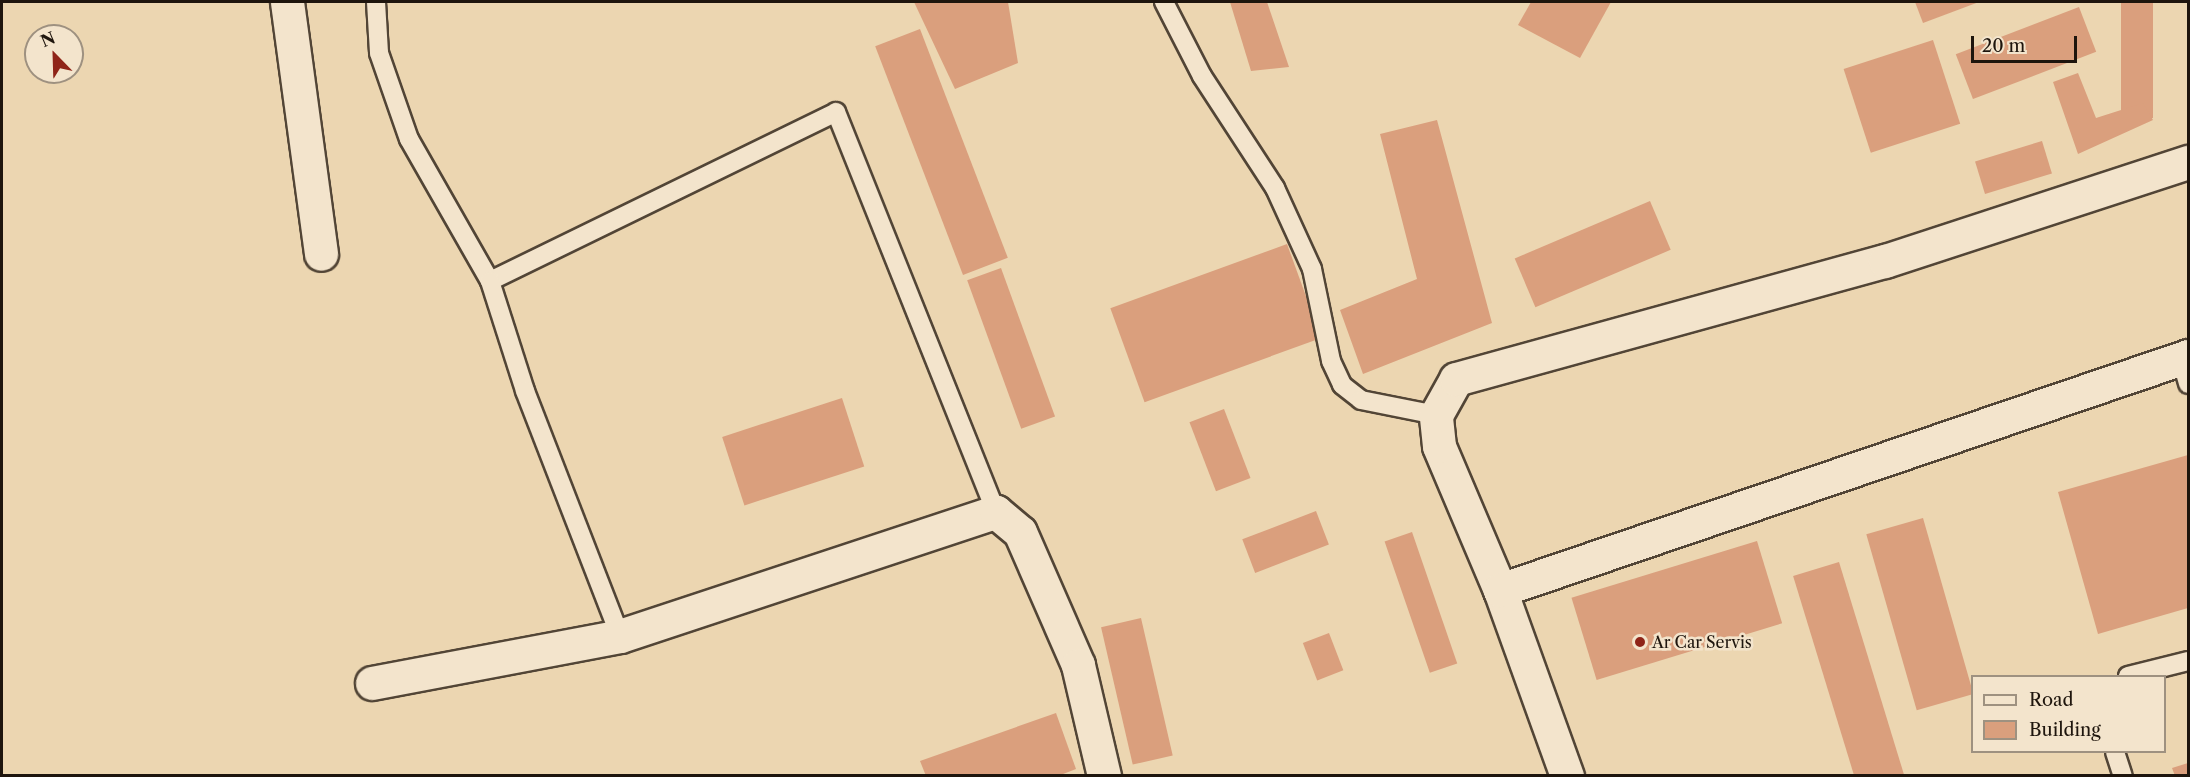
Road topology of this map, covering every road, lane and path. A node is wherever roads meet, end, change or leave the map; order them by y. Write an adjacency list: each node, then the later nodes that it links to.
1 (287, 2): 5 (street)
2 (376, 2): 6 (lane)
3 (1164, 2): 8 (lane)
4 (2188, 162): 8 (street)
5 (321, 254)
6 (490, 281): 9 (lane); 11 (lane)
7 (2186, 366): 10 (street)
8 (1436, 415): 10 (street)
9 (996, 513): 11 (street); 16 (street)
10 (1500, 590): 17 (street)
11 (620, 636): 14 (street)
12 (2188, 661): 13 (lane)
13 (2132, 675)
14 (372, 683)
15 (2115, 753): 18 (lane)
16 (1104, 776)
17 (1567, 776)
18 (2123, 776)

